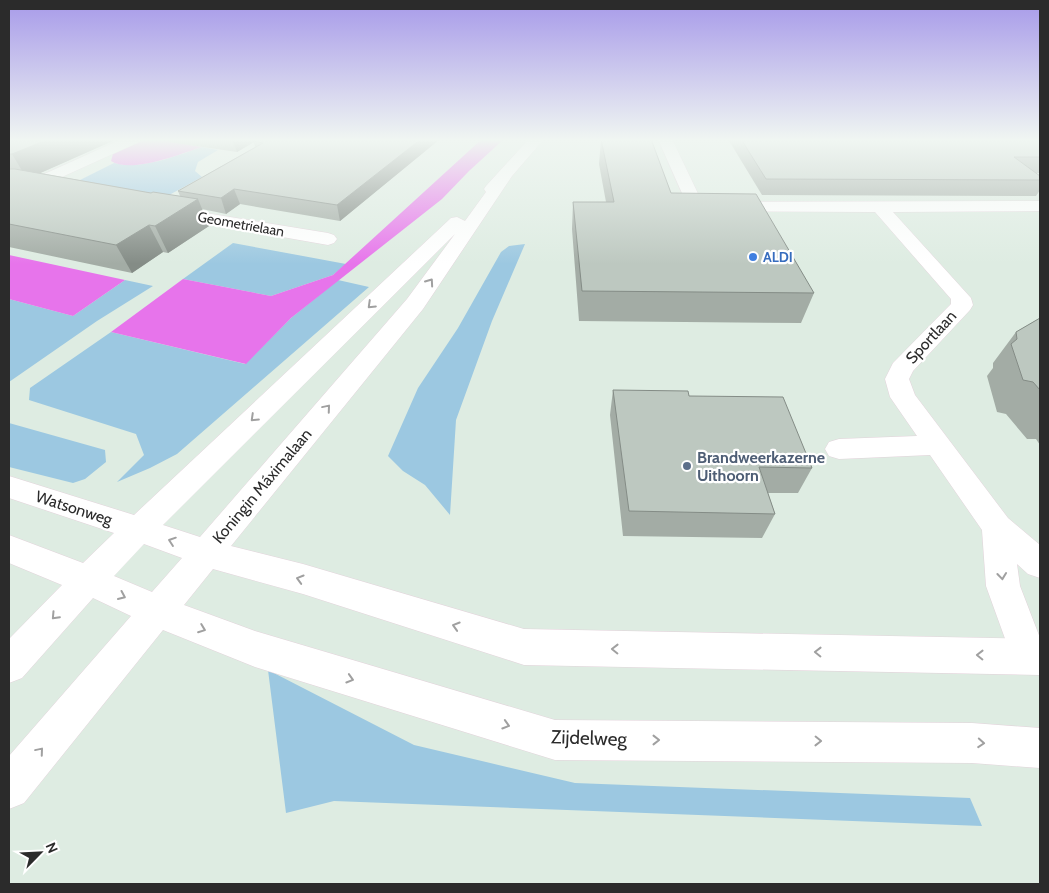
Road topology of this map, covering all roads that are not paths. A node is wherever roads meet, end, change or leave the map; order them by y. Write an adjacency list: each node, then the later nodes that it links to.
1 (43, 181): 6 (main road)
2 (500, 181): 17 (main road, Koningin Máximalaan, one-way to 17)
3 (502, 181): 19 (main road, Koningin Máximalaan, one-way to 3)
4 (684, 181): 11 (main road)
5 (9, 183): 6 (main road)
6 (29, 187): 7 (main road); 8 (main road)
7 (58, 192)
8 (9, 196)
9 (170, 200): 12 (main road, Geometrielaan)
10 (1040, 206): 11 (main road)
11 (880, 207): 13 (main road, Sportlaan)
12 (328, 239)
13 (937, 445): 14 (main road); 16 (main road, Sportlaan)
14 (839, 449)
15 (9, 486): 17 (main road, Watsonweg)
16 (997, 527): 20 (main road, Sportlaan); 23 (main road, Sportlaan, one-way to 23)
17 (139, 530): 19 (main road, Watsonweg, one-way to 17); 21 (main road, Koningin Máximalaan)
18 (9, 549): 21 (main road)
19 (206, 552): 22 (main road, Koningin Máximalaan); 23 (main road, one-way to 19)
20 (1040, 564)
21 (88, 580): 22 (main road, Zijdelweg, one-way to 22); 24 (main road, Koningin Máximalaan, one-way to 24)
22 (156, 611): 25 (main road, Zijdelweg, one-way to 25); 26 (main road, Koningin Máximalaan, one-way to 22)
23 (1036, 664)
24 (9, 665)
25 (1040, 748)
26 (9, 788)

